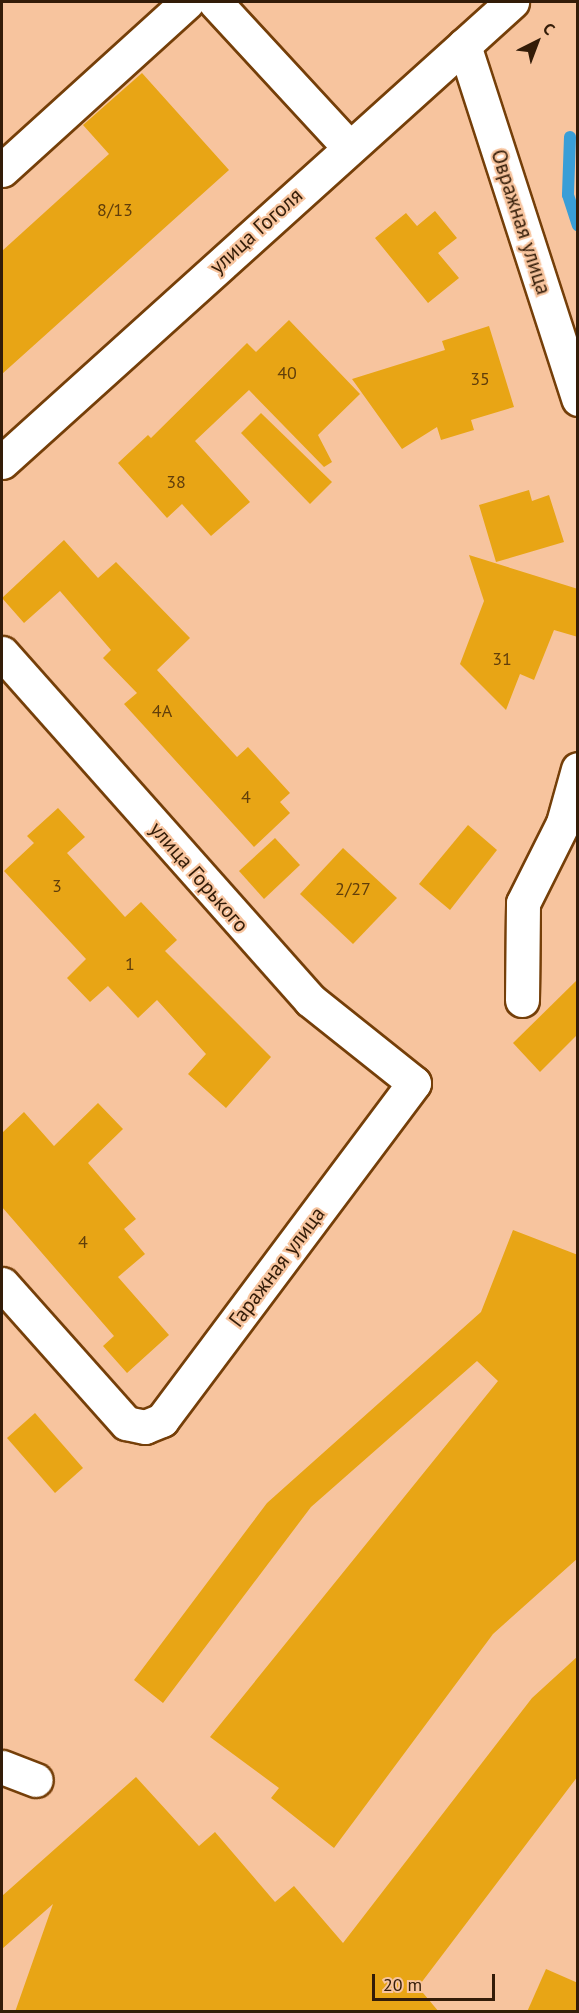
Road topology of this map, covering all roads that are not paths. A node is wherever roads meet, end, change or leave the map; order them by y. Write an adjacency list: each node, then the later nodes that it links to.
1 (187, 2): 6 (street)
2 (215, 2): 5 (street)
3 (512, 2): 4 (street, улица Гоголя)
4 (464, 45): 5 (street, улица Гоголя); 7 (street, Овражная улица)
5 (349, 147): 8 (street, улица Гоголя)
6 (2, 170)
7 (578, 399)
8 (2, 462)
9 (2, 653): 12 (street, улица Горького)
10 (578, 769): 11 (street)
11 (522, 1000)
12 (414, 1083): 13 (street, Гаражная улица)
13 (2, 1284)
14 (2, 1767): 15 (street)
15 (36, 1780)

